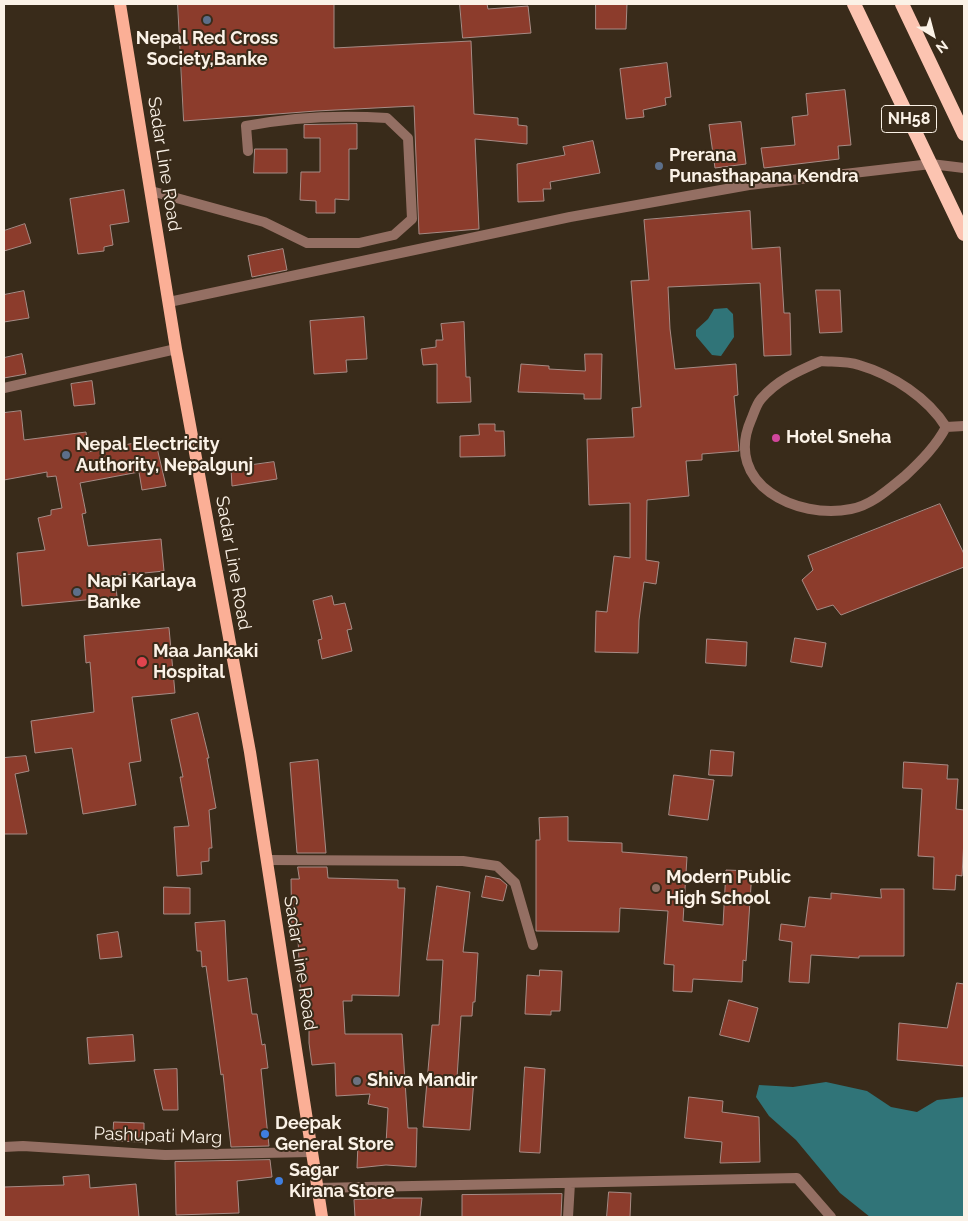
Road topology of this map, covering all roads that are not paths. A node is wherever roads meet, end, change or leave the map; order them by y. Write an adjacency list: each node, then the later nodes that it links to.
1 (120, 4): 8 (main road, Sadar Line Road)
2 (854, 4): 6 (highway, NH58)
3 (902, 4): 4 (highway, NH58)
4 (964, 134)
5 (248, 151): 8 (street)
6 (931, 164): 7 (street); 9 (highway, NH58); 10 (street)
7 (964, 168)
8 (151, 191): 10 (main road, Sadar Line Road)
9 (964, 234)
10 (169, 302): 11 (main road, Sadar Line Road)
11 (176, 350): 12 (street); 15 (main road, Sadar Line Road)
12 (4, 388)
13 (964, 426): 14 (street)
14 (946, 427): 14 (street)
15 (266, 860): 16 (street); 18 (main road, Sadar Line Road)
16 (533, 945)
17 (4, 1147): 18 (street, Pashupati Marg)
18 (311, 1152): 20 (main road, Sadar Line Road)
19 (570, 1183): 20 (street); 22 (street); 23 (street)
20 (317, 1188): 21 (main road, Sadar Line Road)
21 (322, 1217)
22 (568, 1217)
23 (831, 1217)

